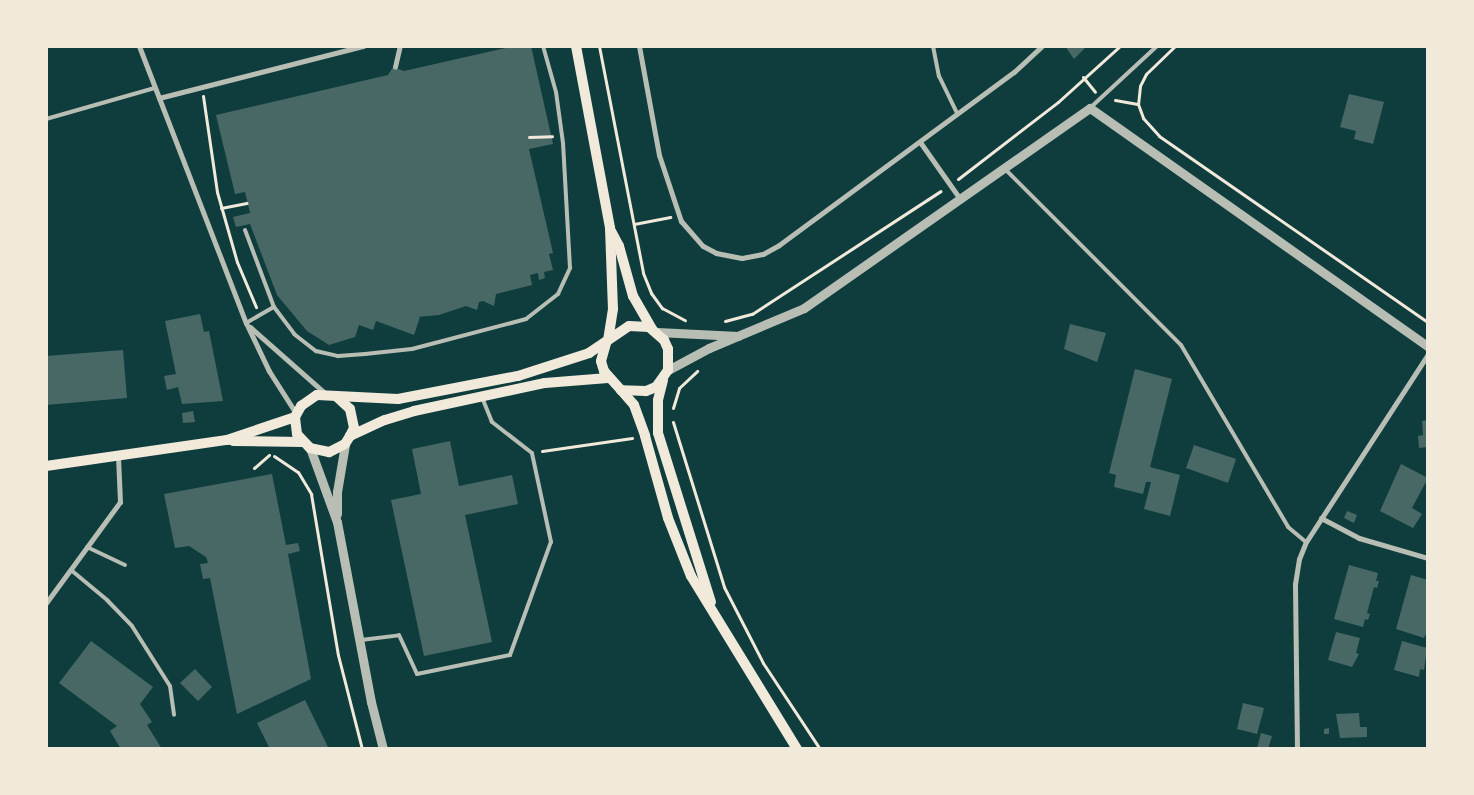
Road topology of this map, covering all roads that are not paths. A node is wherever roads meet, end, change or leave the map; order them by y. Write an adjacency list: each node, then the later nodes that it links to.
1 (139, 46): 11 (street)
2 (363, 46): 12 (street)
3 (400, 46): 10 (street)
4 (543, 46): 21 (lane)
5 (576, 46): 19 (main road)
6 (639, 46): 16 (street)
7 (933, 46): 14 (lane)
8 (1042, 46): 14 (street)
9 (1157, 46): 13 (lane)
10 (395, 67)
11 (155, 88): 12 (street); 15 (lane)
12 (159, 98): 22 (street)
13 (1090, 108): 17 (street); 26 (street)
14 (957, 113): 16 (street)
15 (46, 119)
16 (920, 142): 18 (street)
17 (1005, 170): 18 (street); 41 (lane)
18 (961, 200): 24 (street)
19 (610, 228): 23 (main road); 25 (main road)
20 (245, 230): 21 (lane)
21 (274, 307): 22 (lane)
22 (246, 323): 31 (street); 33 (street)
23 (655, 330): 24 (street); 25 (main road); 28 (main road)
24 (743, 336): 28 (street)
25 (607, 341): 29 (main road); 31 (main road)
26 (1428, 346)
27 (1428, 354): 39 (street)
28 (666, 374): 30 (main road); 47 (main road)
29 (608, 378): 30 (main road); 32 (main road)
30 (621, 390): 47 (main road)
31 (331, 395): 33 (main road); 35 (main road)
32 (482, 397): 35 (main road); 48 (lane)
33 (296, 416): 34 (main road); 36 (main road)
34 (227, 440): 36 (main road); 37 (main road)
35 (348, 440): 36 (main road); 40 (street)
36 (306, 445): 40 (street)
37 (118, 456): 38 (main road); 42 (street)
38 (46, 466)
39 (1321, 518): 41 (street); 43 (street)
40 (337, 522): 48 (street)
41 (1306, 542): 52 (street)
42 (87, 547): 44 (lane); 45 (street)
43 (1428, 558)
44 (125, 565)
45 (71, 570): 46 (street); 49 (lane)
46 (46, 602)
47 (720, 626): 51 (main road)
48 (360, 640): 50 (street)
49 (174, 715)
50 (383, 749)
51 (797, 749)
52 (1297, 749)

